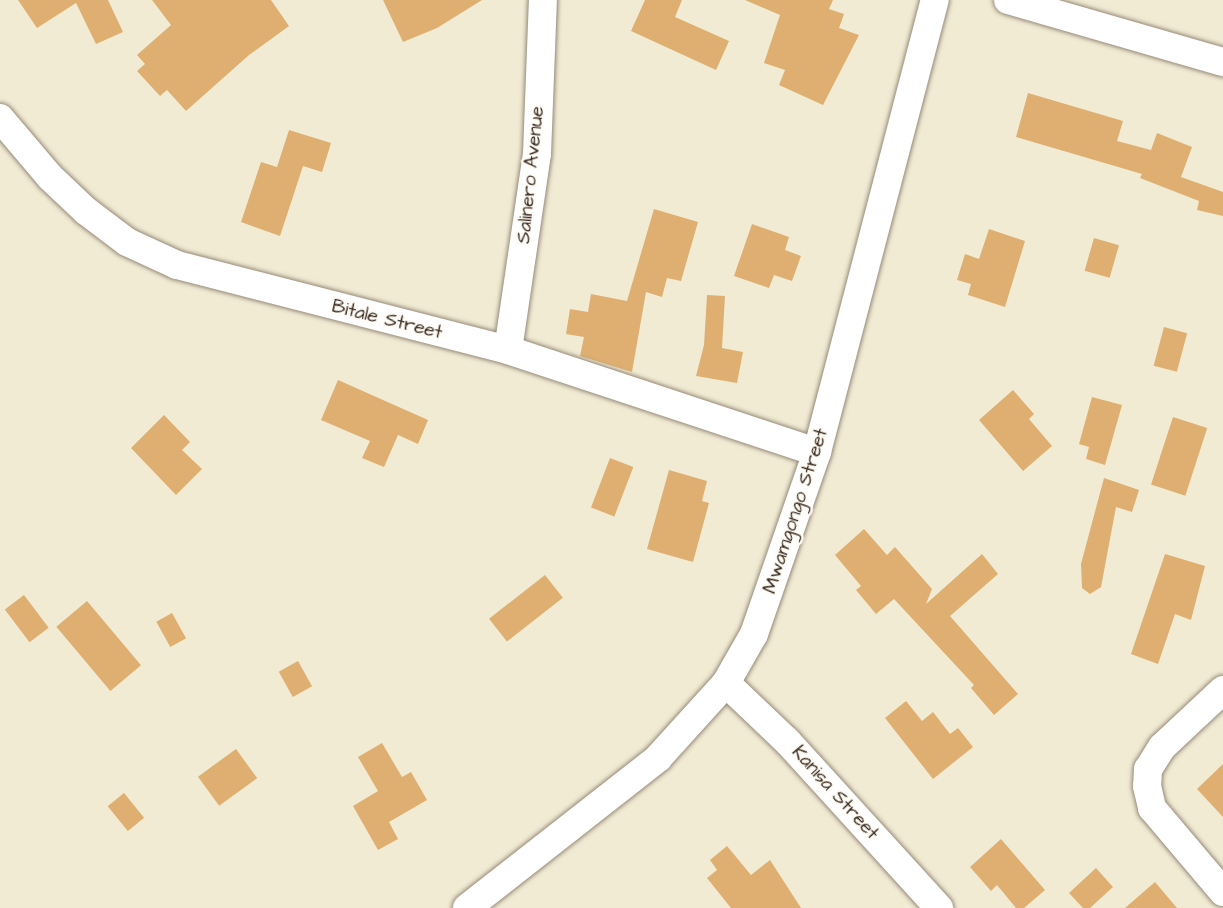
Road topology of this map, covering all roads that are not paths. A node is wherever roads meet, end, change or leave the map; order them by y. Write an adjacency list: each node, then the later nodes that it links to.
1 (543, 0): 6 (street, Salinero Avenue)
2 (934, 0): 7 (street, Mwamgongo Street)
3 (1008, 0): 4 (street)
4 (1223, 62)
5 (0, 118): 6 (street, Bitale Street)
6 (508, 350): 7 (street, Bitale Street)
7 (817, 452): 8 (street, Mwamgongo Street)
8 (726, 683): 11 (street, Mwamgongo Street); 12 (street, Kanisa Street)
9 (1223, 690): 10 (street)
10 (1223, 892)
11 (467, 908)
12 (939, 908)

